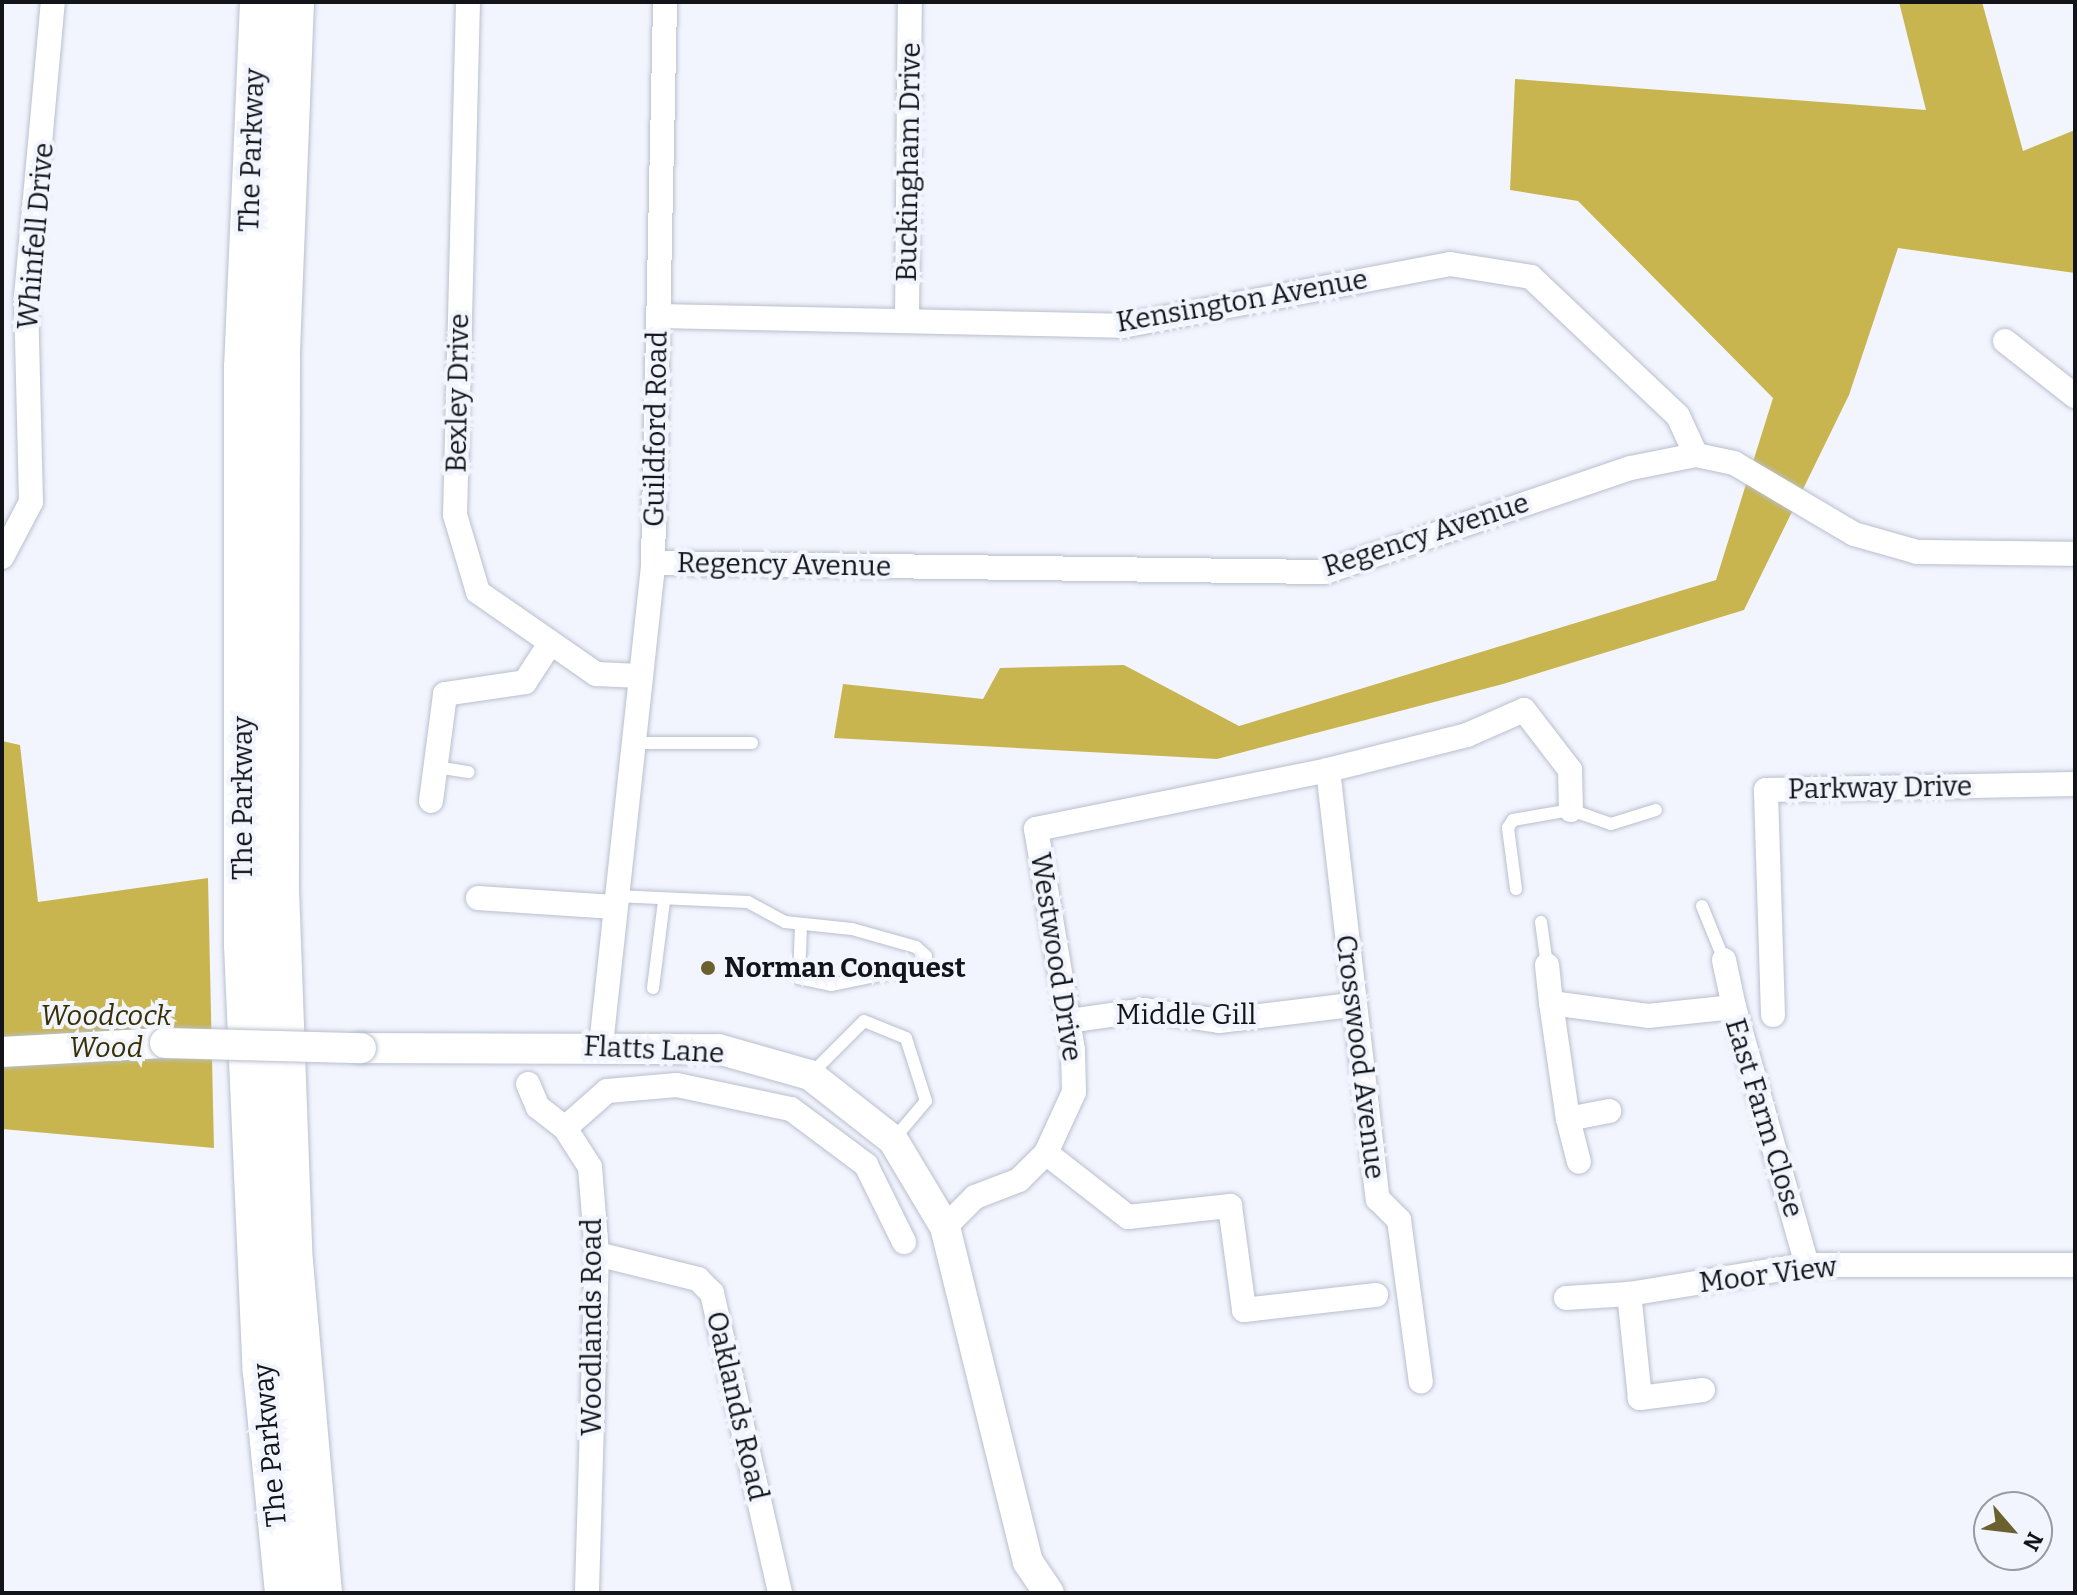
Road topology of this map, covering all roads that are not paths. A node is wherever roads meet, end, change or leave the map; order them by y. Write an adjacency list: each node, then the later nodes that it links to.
1 (53, 2): 13 (street, Whinfell Drive)
2 (260, 2): 63 (highway, The Parkway)
3 (294, 2): 64 (highway, The Parkway)
4 (468, 2): 15 (street, Bexley Drive)
5 (665, 2): 7 (street, Guildford Road)
6 (910, 2): 8 (street, Buckingham Drive)
7 (658, 316): 8 (street, Kensington Avenue); 14 (street, Guildford Road)
8 (907, 321): 11 (street, Kensington Avenue)
9 (2005, 341): 10 (street)
10 (2075, 396)
11 (1696, 455): 12 (street, Regency Avenue); 14 (street, Regency Avenue)
12 (2075, 554)
13 (2, 557)
14 (653, 563): 16 (street, Guildford Road)
15 (549, 645): 16 (street, Bexley Drive); 19 (street)
16 (640, 676): 17 (street, Guildford Road)
17 (632, 743): 18 (lane); 29 (street, Guildford Road)
18 (752, 743)
19 (436, 767): 21 (lane); 23 (street)
20 (1328, 770): 24 (street); 37 (street, Crosswood Avenue); 40 (street, Westwood Drive)
21 (469, 772)
22 (2075, 784): 39 (street, Parkway Drive)
23 (431, 801)
24 (1571, 810): 25 (lane); 26 (lane)
25 (1656, 810)
26 (1516, 889)
27 (478, 898): 29 (street)
28 (664, 901): 29 (lane); 32 (lane); 35 (lane)
29 (615, 902): 41 (street, Guildford Road)
30 (1702, 906): 33 (lane)
31 (1541, 922): 34 (lane)
32 (801, 925): 32 (lane)
33 (1724, 960): 38 (street)
34 (1547, 965): 36 (street)
35 (653, 988)
36 (1551, 1003): 38 (street, East Farm Close); 48 (street)
37 (1351, 1005): 40 (street, Middle Gill); 61 (street, Crosswood Avenue)
38 (1734, 1007): 56 (street, East Farm Close)
39 (1773, 1015)
40 (1069, 1021): 51 (street, Westwood Drive)
41 (601, 1045): 42 (street, Flatts Lane, bridge); 43 (street, Flatts Lane)
42 (2, 1052)
43 (758, 1060): 44 (street, Flatts Lane); 46 (street)
44 (810, 1075): 50 (street, Flatts Lane); 50 (lane)
45 (528, 1084): 49 (street, Woodlands Road)
46 (747, 1099): 49 (street); 54 (street)
47 (1609, 1111): 48 (street)
48 (1568, 1119): 52 (street)
49 (565, 1128): 55 (street, Woodlands Road)
50 (893, 1140): 53 (street, Flatts Lane)
51 (1046, 1153): 53 (street, Westwood Drive); 59 (street)
52 (1579, 1162)
53 (945, 1227): 67 (street, Flatts Lane)
54 (904, 1242)
55 (597, 1254): 65 (street, Woodlands Road); 66 (street, Oaklands Road)
56 (1807, 1265): 57 (street, Moor View); 58 (street, Moor View)
57 (2075, 1265)
58 (1629, 1294): 60 (street, Moor View); 62 (street)
59 (1376, 1295)
60 (1566, 1298)
61 (1421, 1382)
62 (1703, 1390)
63 (285, 1593)
64 (322, 1593)
65 (587, 1593)
66 (780, 1593)
67 (1049, 1593)

